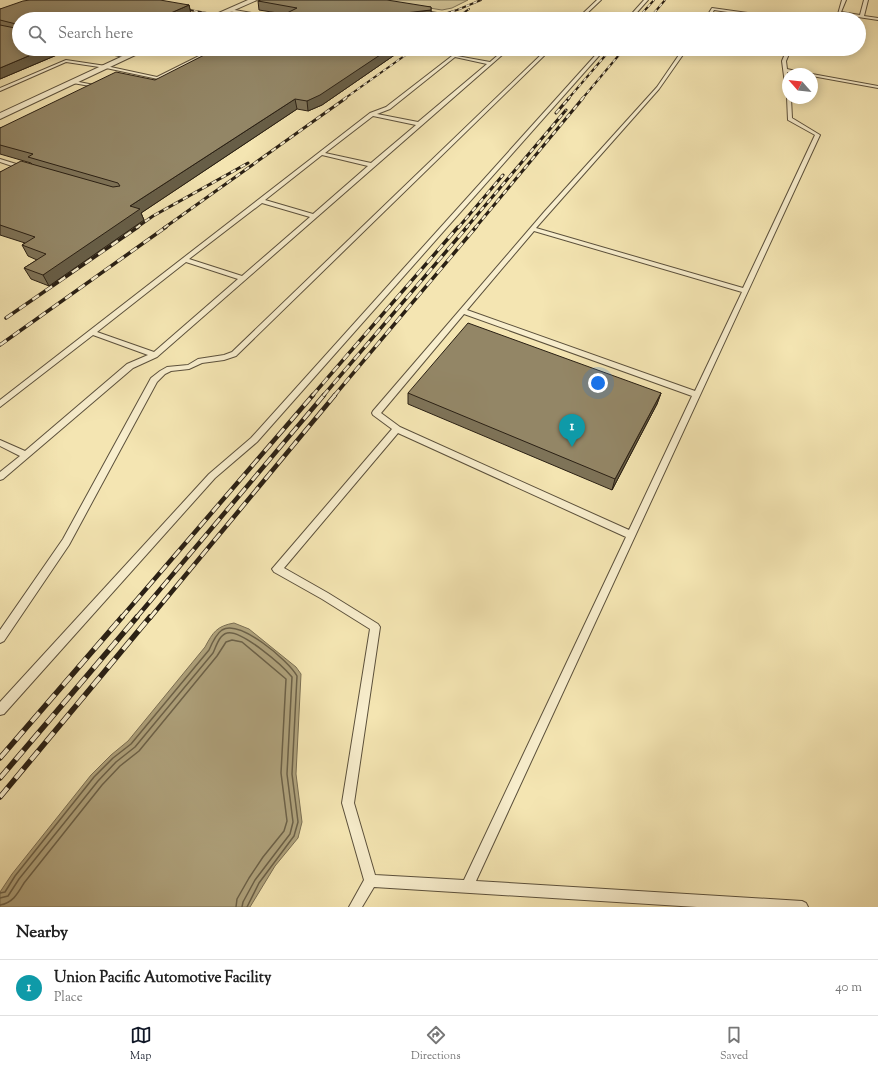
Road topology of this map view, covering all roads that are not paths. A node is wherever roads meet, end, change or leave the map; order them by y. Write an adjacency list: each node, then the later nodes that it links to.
1 (254, 0): 6 (street)
2 (599, 0): 11 (lane)
3 (646, 0): 12 (lane)
4 (844, 0): 15 (lane)
5 (866, 0): 16 (lane)
6 (229, 10): 8 (street); 9 (lane)
7 (414, 10): 10 (lane)
8 (224, 12)
9 (240, 12)
10 (425, 12)
11 (587, 12)
12 (635, 12)
13 (711, 12): 14 (lane)
14 (734, 12)
15 (839, 12)
16 (863, 12)
17 (866, 17): 18 (lane)
18 (878, 19)
19 (123, 56): 27 (lane)
20 (202, 56): 29 (lane)
21 (454, 56): 28 (lane); 38 (lane)
22 (498, 56): 28 (lane)
23 (542, 56): 61 (lane)
24 (596, 56): 62 (lane)
25 (680, 56): 47 (lane)
26 (786, 56): 30 (lane)
27 (128, 57): 29 (street)
28 (490, 63): 40 (lane)
29 (106, 67): 32 (street); 34 (lane)
30 (785, 68)
31 (818, 76): 33 (lane)
32 (74, 82): 35 (lane); 37 (street)
33 (878, 87)
34 (0, 90)
35 (87, 90)
36 (789, 104): 50 (lane)
37 (4, 112): 39 (street)
38 (372, 114): 40 (lane); 41 (lane)
39 (0, 116)
40 (419, 124): 43 (lane)
41 (322, 154): 43 (lane); 45 (lane)
42 (0, 160): 44 (lane)
43 (372, 165): 46 (lane)
44 (30, 169)
45 (261, 201): 46 (lane); 48 (lane)
46 (313, 216): 49 (lane)
47 (533, 229): 50 (lane); 51 (lane)
48 (185, 260): 49 (lane); 52 (lane)
49 (242, 278): 53 (lane)
50 (745, 291): 54 (lane)
51 (463, 311): 54 (lane); 56 (lane)
52 (92, 332): 53 (lane); 55 (lane)
53 (155, 355): 58 (lane)
54 (697, 395): 60 (lane)
55 (0, 404)
56 (397, 429): 60 (lane); 63 (lane)
57 (0, 443): 58 (lane)
58 (26, 455): 59 (lane)
59 (0, 477)
60 (631, 535): 64 (lane)
61 (0, 638)
62 (0, 710)
63 (371, 881): 64 (lane); 65 (lane)
64 (467, 887): 66 (lane)
65 (355, 907)
66 (802, 907)

